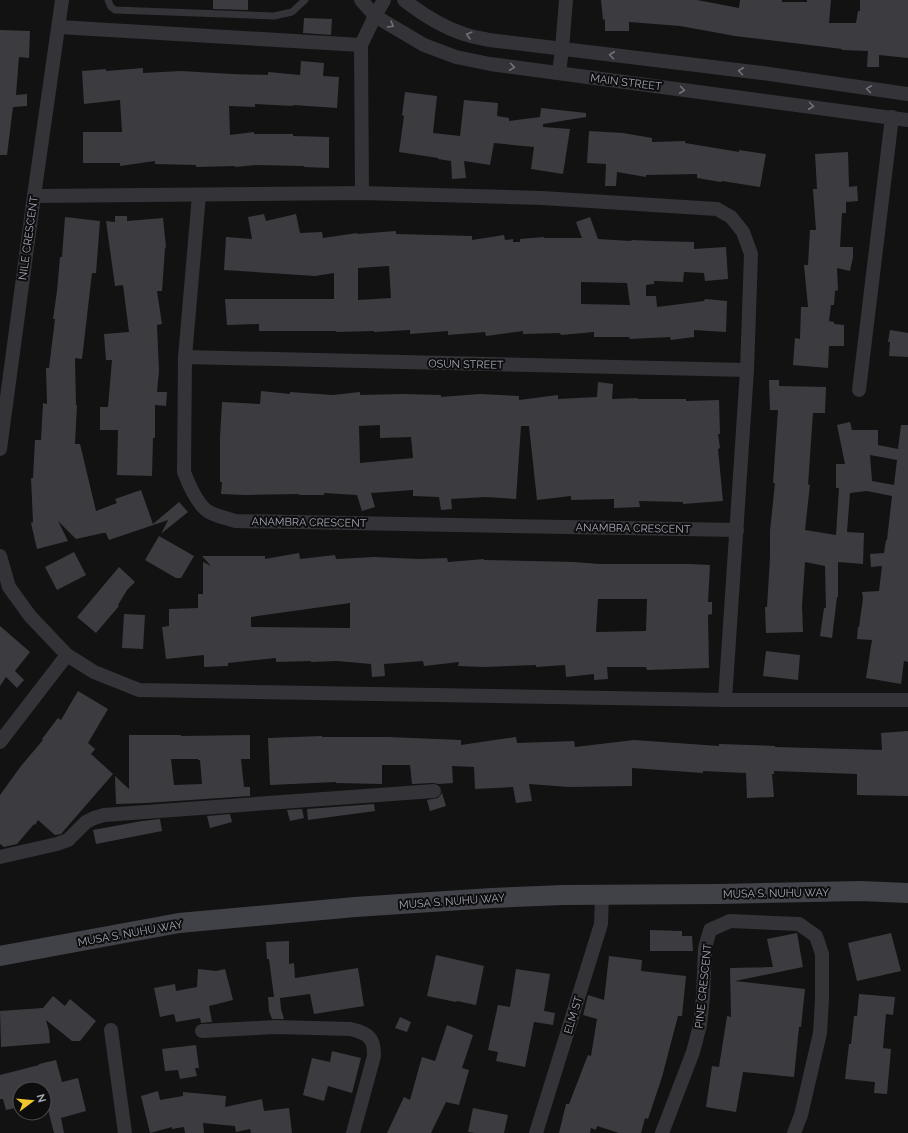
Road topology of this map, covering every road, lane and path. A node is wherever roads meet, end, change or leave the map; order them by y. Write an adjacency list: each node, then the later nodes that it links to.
1 (62, 0): 9 (street, NILE CRESCENT)
2 (108, 0): 3 (lane)
3 (305, 0)
4 (361, 0): 8 (street, MAIN STREET)
5 (384, 0): 8 (street)
6 (404, 0): 11 (street, one-way to 6)
7 (566, 0): 11 (street)
8 (375, 16): 10 (street); 12 (street, MAIN STREET, one-way to 12)
9 (59, 27): 10 (street); 18 (street, NILE CRESCENT)
10 (361, 45): 16 (street)
11 (562, 50): 12 (street); 13 (street, one-way to 11)
12 (559, 73): 14 (street, MAIN STREET, one-way to 14)
13 (908, 94)
14 (892, 117): 15 (street, MAIN STREET); 21 (street)
15 (908, 120)
16 (362, 193): 17 (street); 20 (street)
17 (199, 195): 18 (street); 19 (street, ANAMBRA CRESCENT)
18 (34, 196): 22 (street, NILE CRESCENT)
19 (185, 357): 20 (street, OSUN STREET); 23 (street, ANAMBRA CRESCENT)
20 (747, 370): 23 (street)
21 (859, 390)
22 (0, 449)
23 (736, 530): 27 (street)
24 (0, 556): 25 (street)
25 (5, 588): 26 (street)
26 (67, 654): 27 (street); 29 (street)
27 (725, 700): 28 (street)
28 (908, 700)
29 (0, 742)
30 (434, 791): 31 (street)
31 (0, 857)
32 (908, 893): 33 (street, MUSA S. NUHU WAY)
33 (602, 895): 34 (street, MUSA S. NUHU WAY); 39 (street, ELM ST)
34 (0, 956)
35 (111, 1030): 37 (street)
36 (202, 1031): 38 (street)
37 (125, 1133)
38 (354, 1133)
39 (536, 1133)
40 (662, 1133): 41 (street, PINE CRESCENT)
41 (794, 1133)

